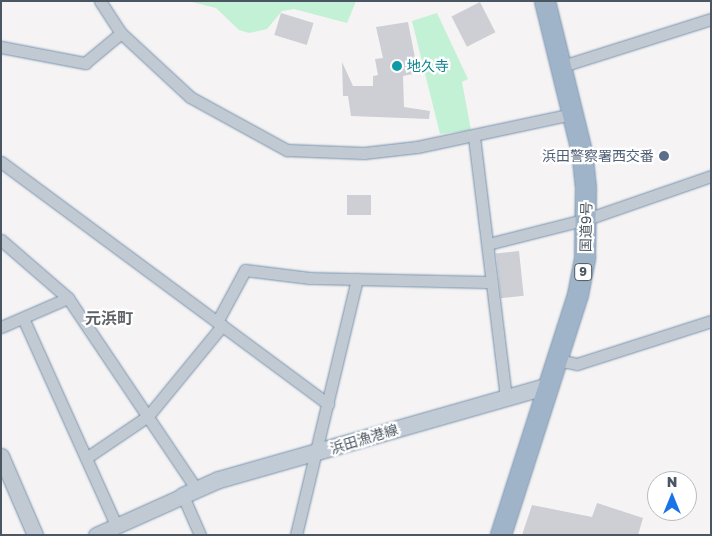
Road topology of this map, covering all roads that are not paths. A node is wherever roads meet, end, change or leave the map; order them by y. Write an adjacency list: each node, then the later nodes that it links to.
1 (100, 1): 4 (street)
2 (545, 1): 6 (highway, 国道9号 / 9)
3 (711, 19): 6 (street)
4 (120, 33): 5 (street); 8 (street)
5 (1, 47)
6 (559, 66): 7 (highway, 国道9号 / 9)
7 (572, 114): 8 (street); 11 (highway, 国道9号 / 9)
8 (474, 137): 13 (street)
9 (1, 162): 19 (street)
10 (711, 176): 11 (street)
11 (587, 218): 13 (street); 21 (highway, 国道9号 / 9)
12 (1, 240): 16 (street)
13 (488, 244): 15 (street)
14 (357, 279): 15 (street); 19 (street); 24 (street)
15 (491, 282): 23 (street)
16 (68, 298): 17 (street); 25 (street)
17 (23, 318): 20 (street); 28 (street)
18 (711, 321): 21 (street)
19 (220, 324): 24 (street); 25 (street)
20 (1, 327)
21 (557, 360): 22 (highway, 国道9号 / 9)
22 (548, 386): 23 (main road, 浜田漁港線); 35 (highway, 国道9号 / 9)
23 (506, 397): 26 (main road, 浜田漁港線)
24 (328, 404): 26 (street)
25 (148, 416): 28 (street); 29 (street)
26 (314, 454): 29 (main road, 浜田漁港線); 34 (street)
27 (1, 456): 31 (street)
28 (86, 458): 30 (street)
29 (190, 493): 30 (street); 33 (street)
30 (116, 525): 32 (street)
31 (36, 535)
32 (96, 535)
33 (200, 535)
34 (296, 535)
35 (500, 535)

